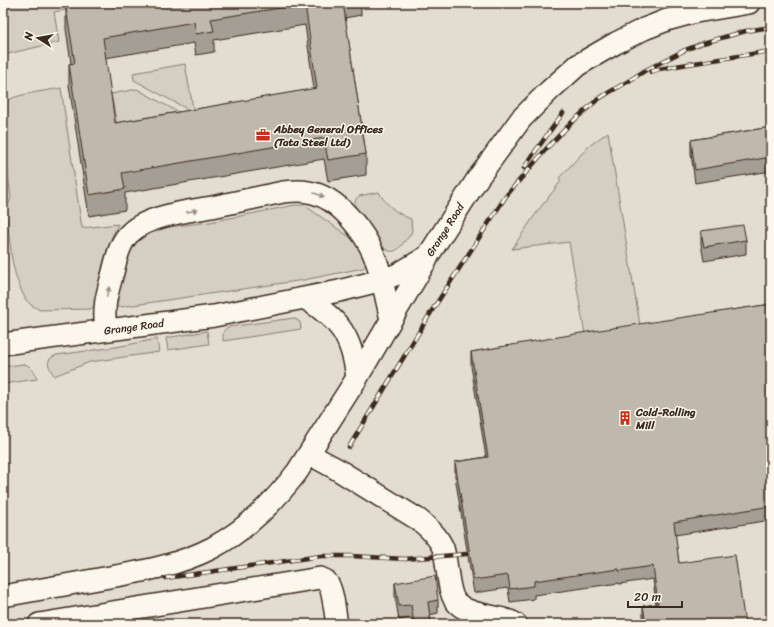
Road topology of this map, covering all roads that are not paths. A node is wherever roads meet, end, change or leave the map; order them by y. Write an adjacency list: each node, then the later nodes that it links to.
1 (749, 3): 2 (lane, Grange Road)
2 (428, 256): 3 (lane, Grange Road); 5 (lane)
3 (382, 280): 4 (lane, Grange Road); 5 (lane); 6 (lane, one-way to 3)
4 (306, 298): 6 (lane, Grange Road); 8 (lane)
5 (391, 319): 8 (lane)
6 (106, 330): 7 (lane, Grange Road)
7 (3, 344)
8 (356, 378): 9 (lane)
9 (309, 454): 10 (lane); 13 (lane)
10 (3, 596)
11 (39, 624): 12 (lane)
12 (337, 624)
13 (516, 624)

